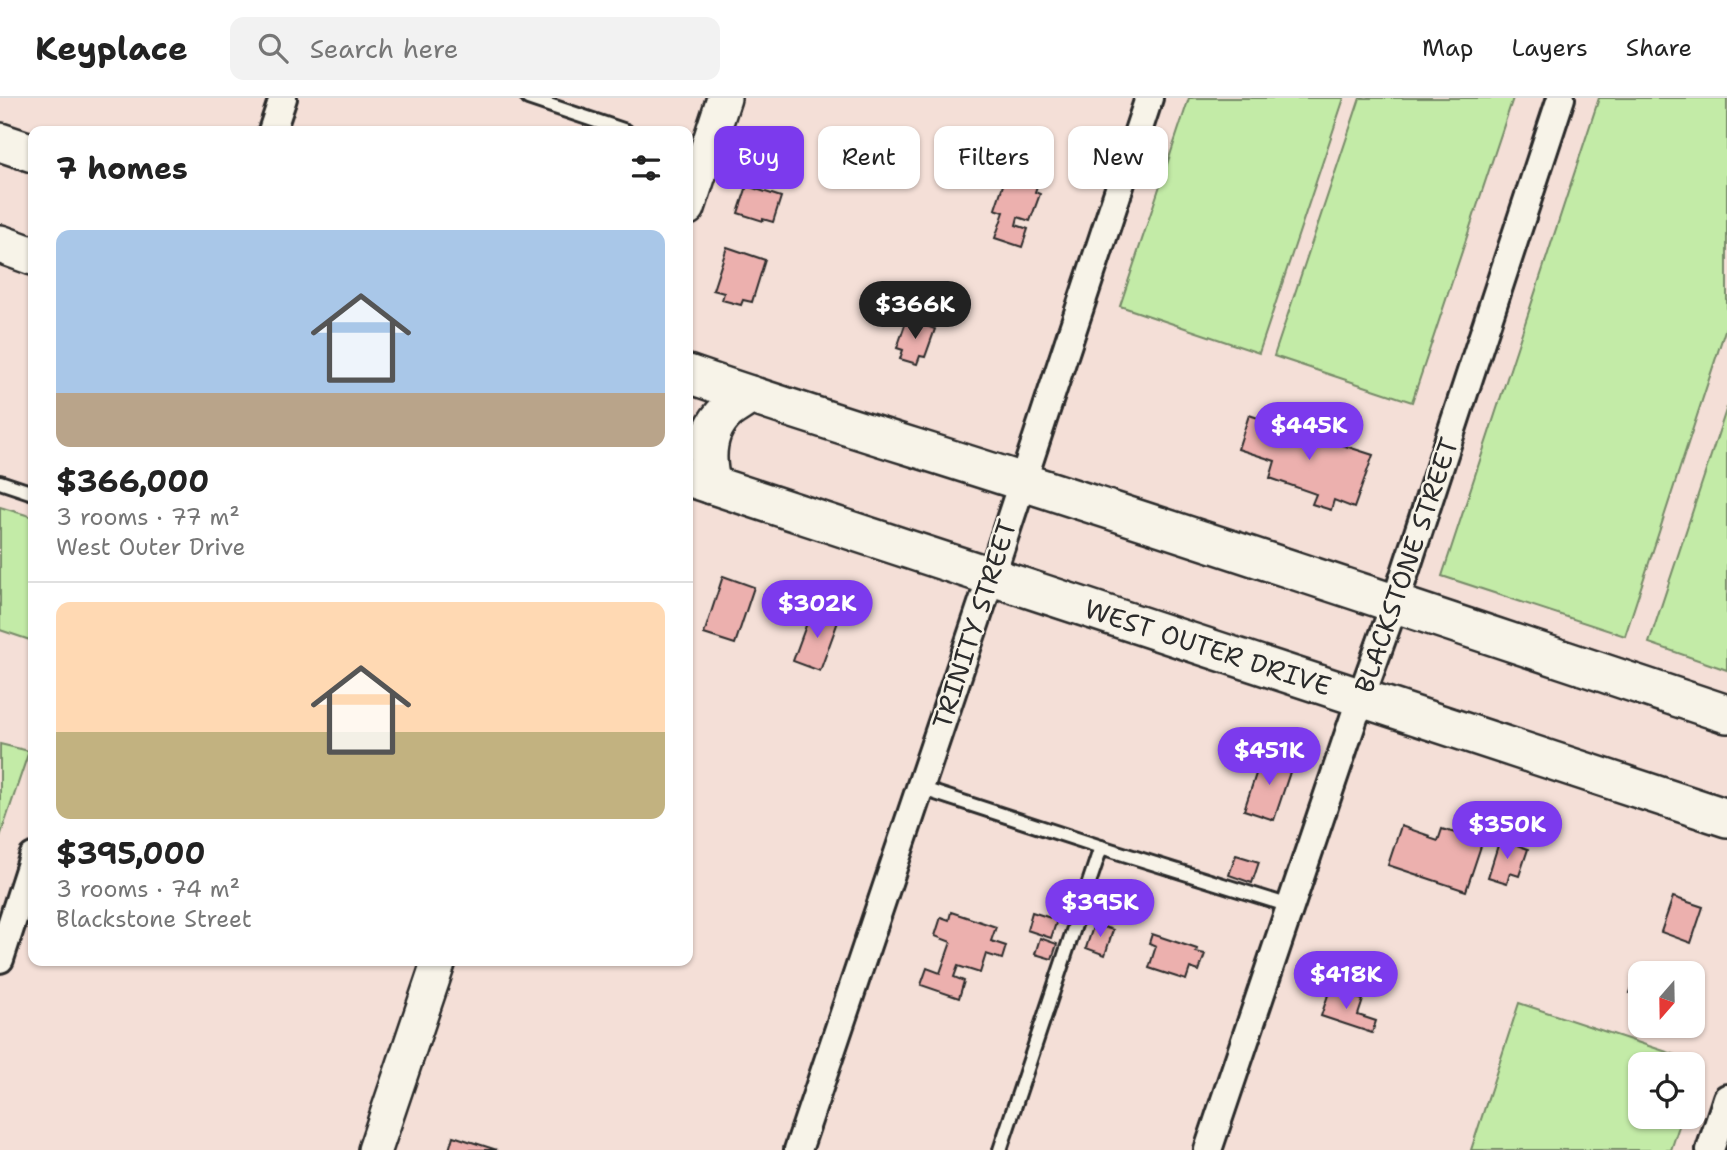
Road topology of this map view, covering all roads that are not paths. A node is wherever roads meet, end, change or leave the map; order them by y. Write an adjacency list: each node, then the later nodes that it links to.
1 (283, 98): 6 (street)
2 (528, 98): 7 (lane)
3 (724, 98): 10 (street)
4 (1149, 98): 16 (street, TRINITY STREET)
5 (1561, 98): 20 (street, BLACKSTONE STREET)
6 (274, 126)
7 (611, 126)
8 (0, 142): 9 (main road)
9 (28, 151)
10 (693, 186)
11 (0, 244): 12 (main road)
12 (28, 254)
13 (693, 376): 14 (main road)
14 (750, 396): 15 (main road); 16 (main road)
15 (700, 481): 19 (main road, WEST OUTER DRIVE)
16 (1022, 481): 19 (street, TRINITY STREET); 20 (main road)
17 (0, 482): 18 (lane)
18 (28, 491)
19 (991, 577): 21 (main road, WEST OUTER DRIVE); 23 (street, TRINITY STREET)
20 (1395, 603): 21 (street, BLACKSTONE STREET); 22 (main road)
21 (1361, 697): 24 (main road, WEST OUTER DRIVE); 27 (street, BLACKSTONE STREET)
22 (1727, 714)
23 (920, 788): 25 (lane); 32 (street, TRINITY STREET)
24 (1727, 818)
25 (1101, 847): 27 (lane); 33 (lane)
26 (28, 872): 28 (street)
27 (1290, 906): 34 (street, BLACKSTONE STREET)
28 (0, 959)
29 (437, 966): 31 (street)
30 (1727, 1098): 35 (street)
31 (375, 1150)
32 (798, 1150)
33 (1000, 1150)
34 (1208, 1150)
35 (1710, 1150)

